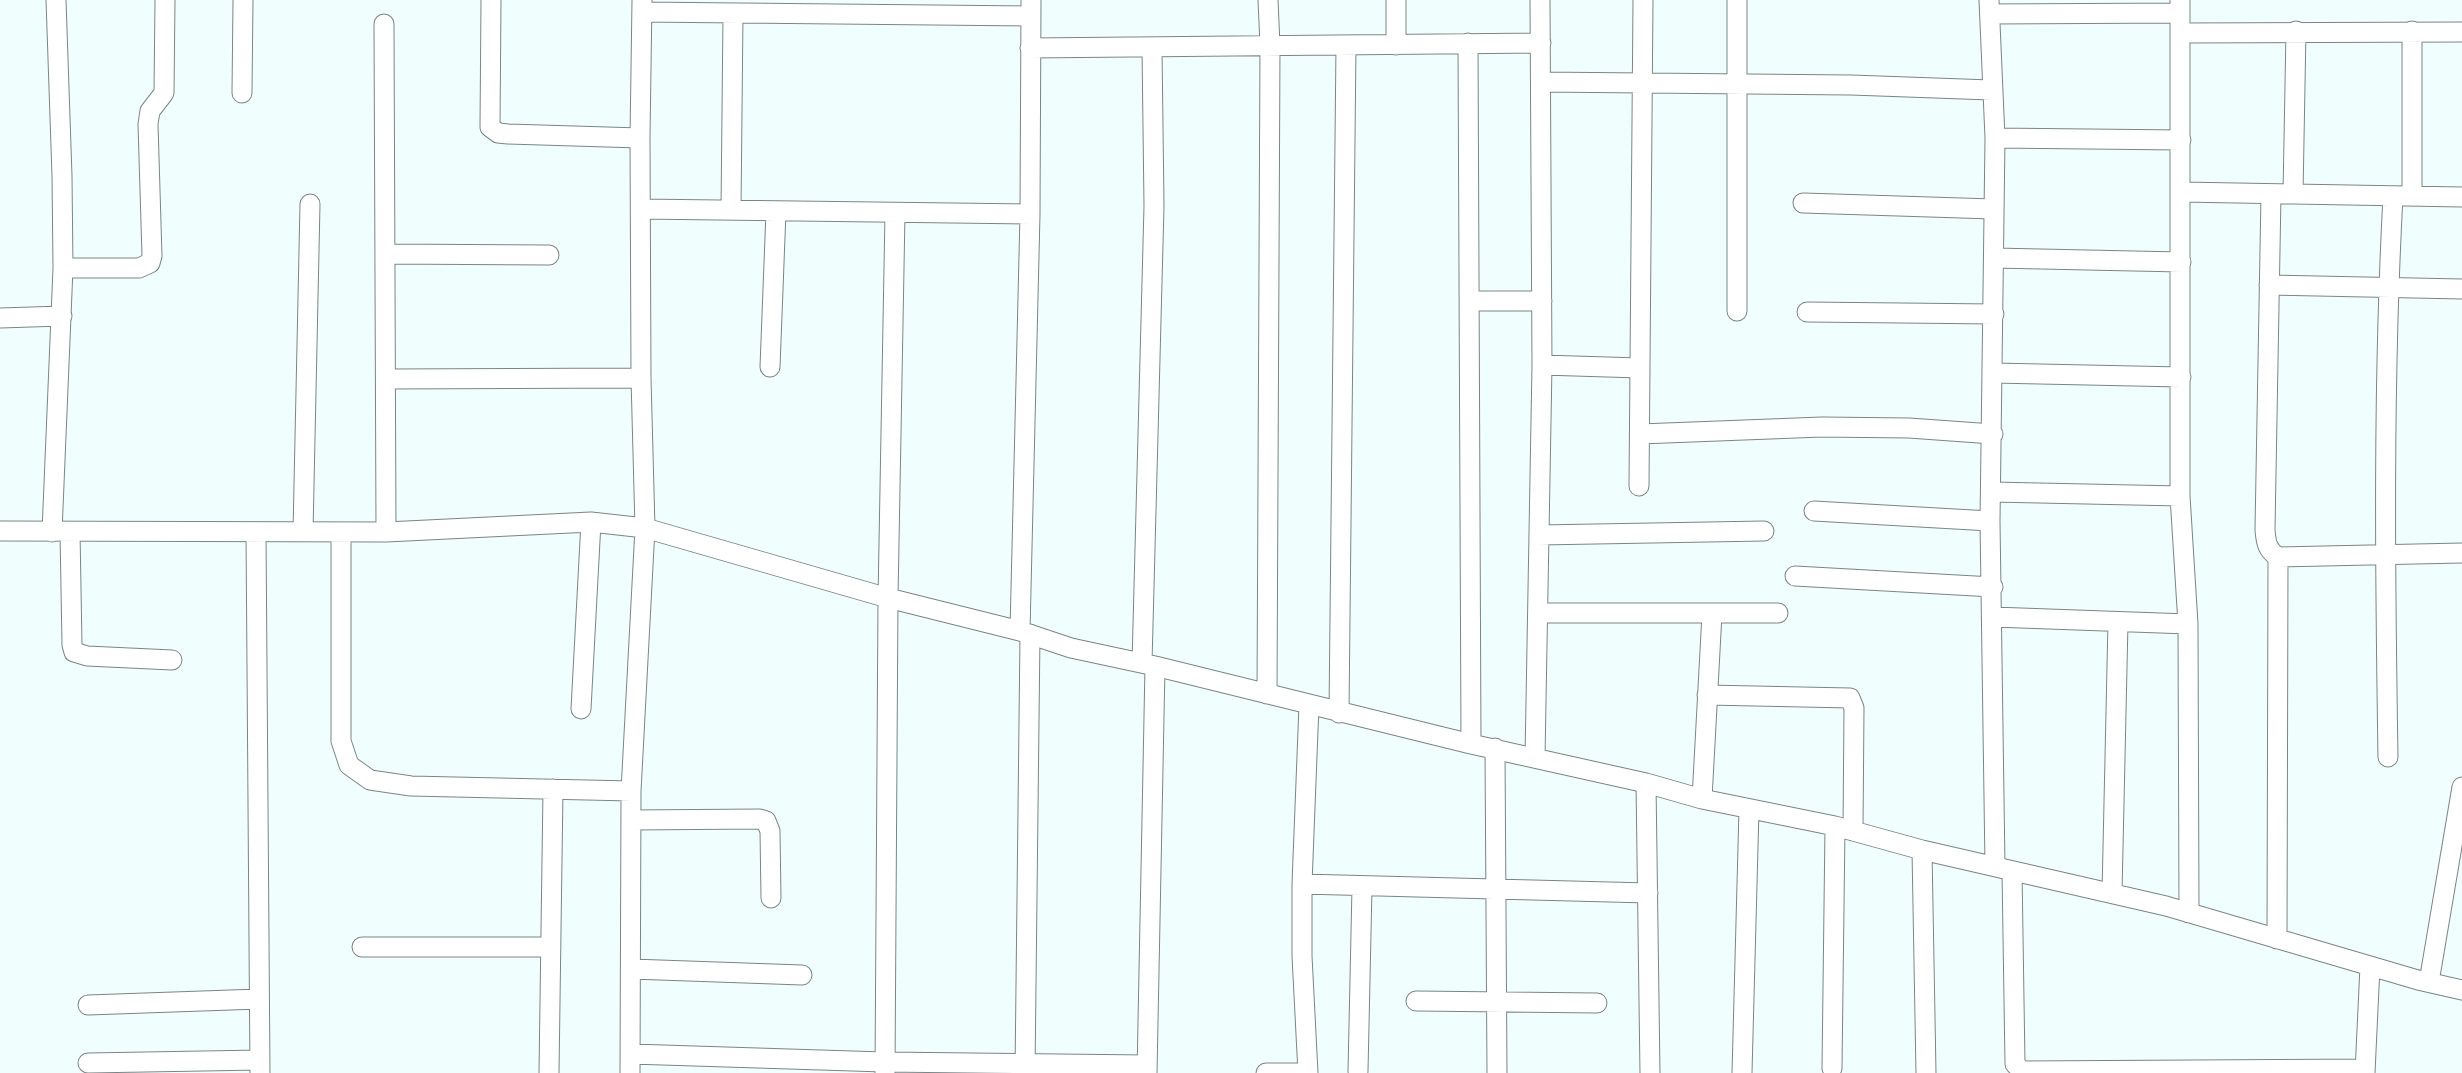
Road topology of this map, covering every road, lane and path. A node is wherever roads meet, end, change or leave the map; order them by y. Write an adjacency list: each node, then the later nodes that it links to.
1 (56, 0): 52 (street)
2 (165, 0): 52 (street)
3 (242, 0): 31 (street)
4 (491, 0): 32 (street)
5 (1268, 0): 24 (street)
6 (1396, 0): 23 (street)
7 (1540, 0): 21 (street)
8 (1643, 0): 28 (street)
9 (1737, 0): 29 (street)
10 (642, 6): 14 (street); 32 (street)
11 (2180, 6): 12 (street); 19 (street)
12 (1989, 7): 30 (street)
13 (1031, 8): 14 (street); 25 (street)
14 (733, 14): 44 (street)
15 (384, 24): 48 (street)
16 (2296, 31): 17 (street); 19 (street); 37 (street)
17 (2412, 31): 18 (street); 38 (street)
18 (2462, 32)
19 (2181, 33): 34 (street)
20 (1468, 43): 21 (street); 23 (street); 56 (street)
21 (1540, 43): 27 (street)
22 (1346, 44): 23 (street); 24 (street); 106 (street)
23 (1396, 44)
24 (1270, 45): 26 (street); 102 (street)
25 (1030, 48): 26 (street); 47 (street)
26 (1152, 48): 101 (street)
27 (1541, 82): 28 (street); 57 (street)
28 (1642, 82): 29 (street); 65 (street)
29 (1737, 84): 30 (street); 58 (street)
30 (1991, 90): 33 (street)
31 (242, 93)
32 (640, 138): 42 (street)
33 (1995, 138): 34 (street); 43 (street)
34 (2181, 140): 35 (street)
35 (2181, 192): 36 (street); 51 (street)
36 (2271, 194): 37 (street); 53 (street)
37 (2293, 194): 38 (street)
38 (2402, 196): 39 (street); 54 (street)
39 (2462, 196)
40 (1802, 203): 43 (street)
41 (310, 204): 83 (street)
42 (641, 209): 44 (street); 69 (street)
43 (1993, 209): 50 (street)
44 (730, 210): 45 (street)
45 (776, 211): 46 (street); 64 (street)
46 (895, 213): 47 (street); 92 (street)
47 (1030, 214): 99 (street)
48 (386, 254): 49 (street); 68 (street)
49 (549, 255)
50 (1994, 258): 51 (street); 60 (street)
51 (2181, 262): 67 (street)
52 (63, 268): 61 (street)
53 (2269, 284): 54 (street); 89 (street)
54 (2388, 287): 55 (street); 87 (street)
55 (2462, 289)
56 (1470, 301): 57 (street); 107 (street)
57 (1542, 301): 63 (street)
58 (1736, 311)
59 (1807, 312): 60 (street)
60 (1994, 314): 66 (street)
61 (62, 316): 62 (street); 81 (street)
62 (0, 318)
63 (1542, 366): 65 (street); 86 (street)
64 (770, 367)
65 (1640, 368): 70 (street)
66 (1993, 373): 67 (street); 71 (street)
67 (2181, 377): 74 (street)
68 (386, 378): 69 (street); 85 (street)
69 (641, 378): 78 (street)
70 (1640, 434): 71 (street); 72 (street)
71 (1993, 434): 73 (street)
72 (1639, 486)
73 (1992, 492): 74 (street); 76 (street)
74 (2180, 496): 98 (street)
75 (1814, 512): 76 (street)
76 (1990, 521): 91 (street)
77 (591, 522): 78 (street); 85 (street); 105 (street)
78 (645, 528): 92 (street); 114 (street)
79 (0, 531): 81 (street)
80 (1764, 531): 86 (street)
81 (61, 532): 82 (street); 100 (street)
82 (256, 532): 83 (street); 136 (street)
83 (303, 532): 84 (street)
84 (341, 532): 85 (street); 113 (street)
85 (386, 532)
86 (1539, 535): 93 (street)
87 (2384, 553): 88 (street); 89 (street); 109 (street)
88 (2462, 553)
89 (2278, 557): 128 (street)
90 (1795, 576): 91 (street)
91 (1993, 587): 96 (street)
92 (888, 598): 99 (street); 144 (street)
93 (1538, 613): 95 (street); 110 (street)
94 (1778, 613): 95 (street)
95 (1712, 614): 103 (street)
96 (1993, 617): 97 (street); 120 (street)
97 (2118, 622): 98 (street); 125 (street)
98 (2188, 624): 127 (street)
99 (1025, 633): 101 (street); 146 (street)
100 (172, 660)
101 (1148, 665): 102 (street); 147 (street)
102 (1267, 694): 104 (street)
103 (1707, 695): 115 (street); 118 (street)
104 (1309, 705): 106 (street); 121 (street)
105 (581, 709)
106 (1339, 713): 107 (street)
107 (1472, 744): 108 (street)
108 (1494, 748): 110 (street); 123 (street)
109 (2388, 756)
110 (1535, 758): 111 (street)
111 (1646, 783): 115 (street); 124 (street)
112 (2462, 787): 134 (street)
113 (553, 789): 114 (street); 130 (street)
114 (631, 791): 117 (street)
115 (1702, 799): 116 (street)
116 (1749, 808): 118 (street); 159 (street)
117 (631, 820): 126 (street); 132 (street)
118 (1844, 829): 119 (street); 145 (street)
119 (1922, 850): 120 (street); 160 (street)
120 (2003, 869): 125 (street); 150 (street)
121 (1302, 884): 122 (street); 156 (street)
122 (1362, 887): 123 (street); 148 (street)
123 (1497, 890): 124 (street); 138 (street)
124 (1648, 893): 158 (street)
125 (2112, 893): 127 (street)
126 (771, 898)
127 (2189, 913): 128 (street)
128 (2277, 939): 131 (street)
129 (362, 948): 130 (street)
130 (551, 948): 152 (street)
131 (2370, 966): 134 (street); 149 (street)
132 (631, 969): 133 (street); 141 (street)
133 (802, 975)
134 (2429, 982): 135 (street)
135 (2462, 990)
136 (259, 999): 140 (street); 143 (street)
137 (1416, 1001): 138 (street)
138 (1497, 1002): 139 (street); 157 (street)
139 (1597, 1003)
140 (88, 1005)
141 (631, 1054): 144 (street); 153 (street)
142 (88, 1062): 143 (street)
143 (260, 1067)
144 (884, 1067): 146 (street)
145 (1832, 1068)
146 (1025, 1069): 147 (street)
147 (1147, 1069)
148 (1358, 1071)
149 (2365, 1071): 151 (street)
150 (2043, 1072): 151 (street)
151 (2165, 1072)
152 (549, 1073)
153 (630, 1073)
154 (1266, 1073): 155 (street)
155 (1300, 1073)
156 (1308, 1073)
157 (1497, 1073)
158 (1650, 1073)
159 (1742, 1073)
160 (1926, 1073)

